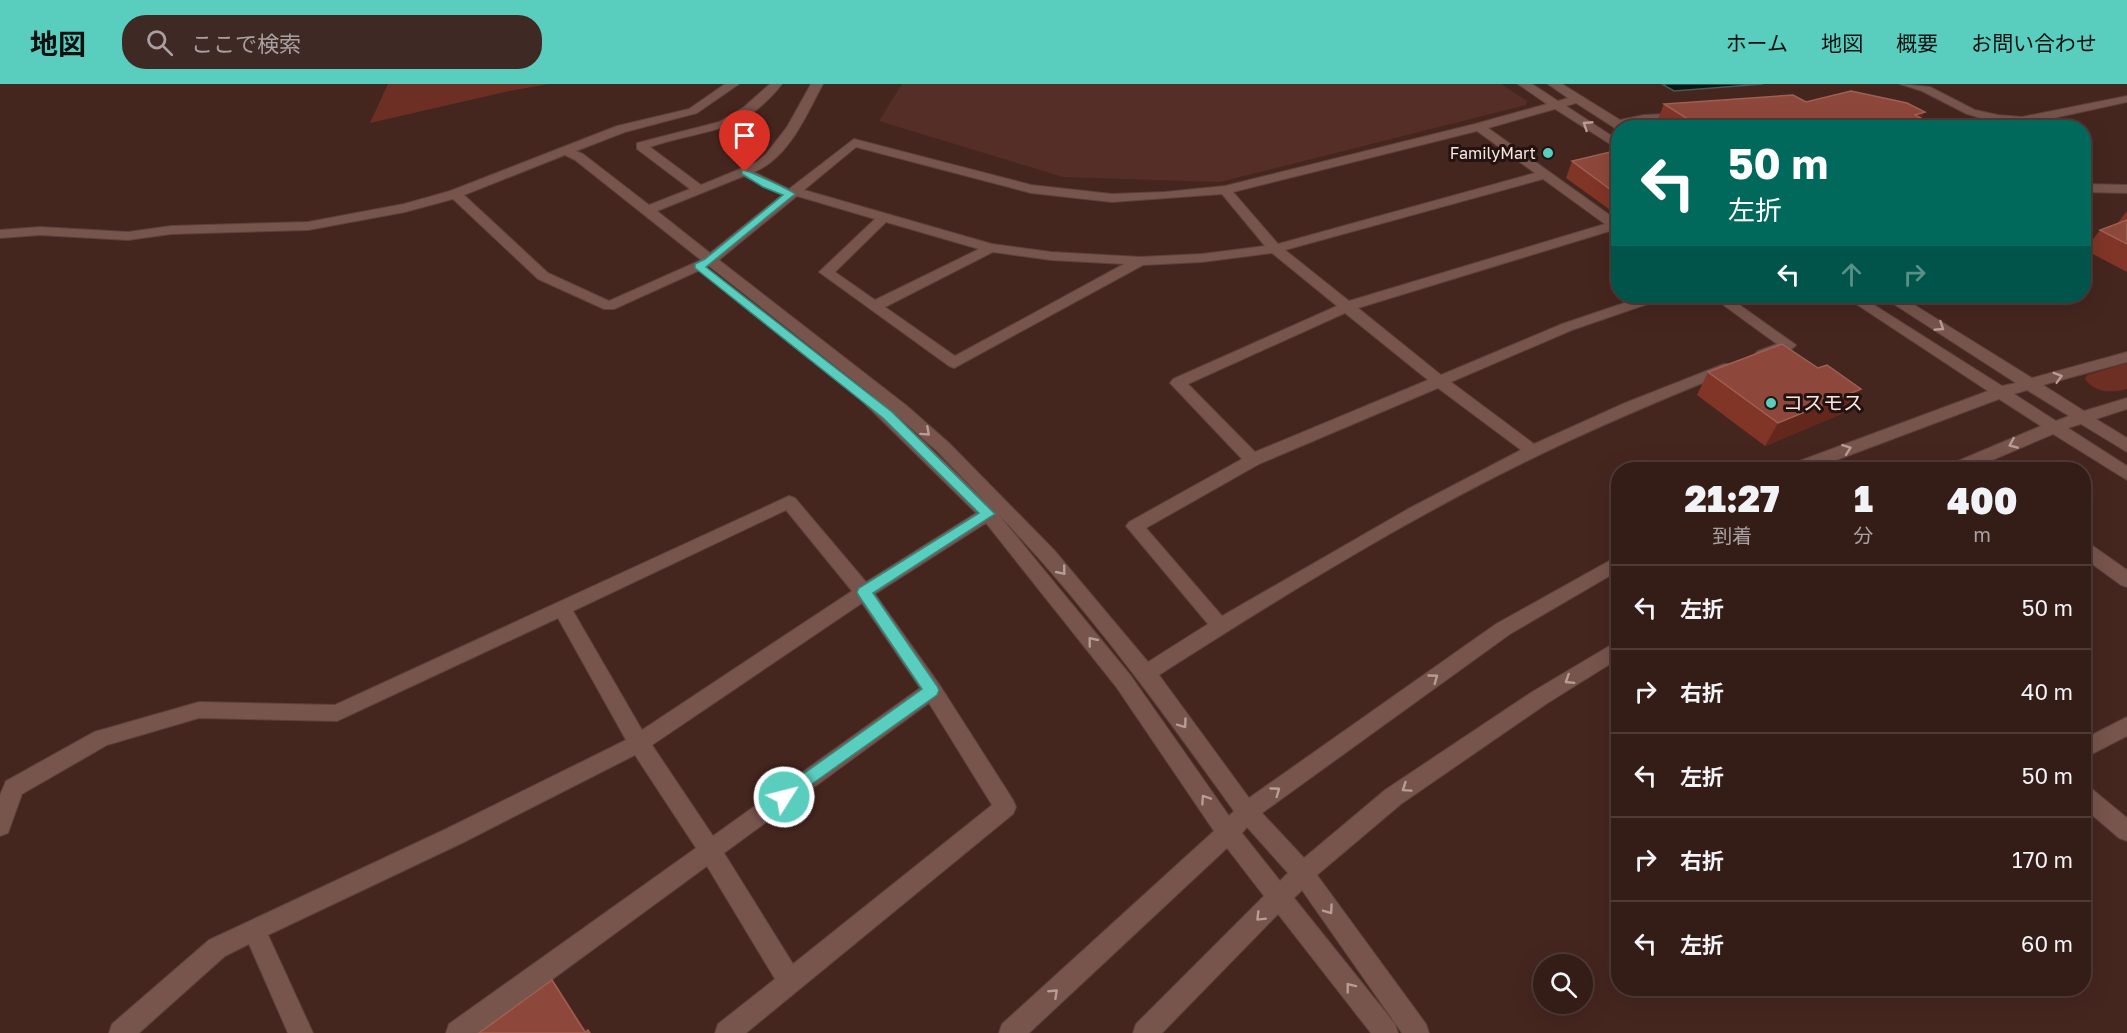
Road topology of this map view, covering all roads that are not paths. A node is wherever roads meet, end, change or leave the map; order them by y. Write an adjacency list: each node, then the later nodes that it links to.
1 (733, 84): 19 (street)
2 (776, 84): 24 (street)
3 (818, 84): 20 (street)
4 (1524, 84): 11 (street)
5 (1554, 84): 9 (street)
6 (1906, 84): 8 (street)
7 (1947, 84): 8 (street)
8 (1926, 89): 15 (street)
9 (1577, 99): 11 (street); 13 (street)
10 (2127, 99): 16 (street)
11 (1555, 104): 17 (street); 18 (street, one-way to 11)
12 (1691, 116): 14 (street)
13 (1611, 120)
14 (1641, 120)
15 (2010, 120)
16 (2027, 120)
17 (1479, 127): 21 (street); 25 (street)
18 (1611, 140)
19 (565, 151): 27 (street); 30 (street); 38 (street)
20 (745, 172): 24 (street); 26 (street)
21 (1544, 175): 32 (street); 36 (street)
22 (2091, 188): 23 (street)
23 (2127, 189)
24 (700, 190): 30 (street)
25 (1225, 190): 26 (street); 36 (street)
26 (792, 193): 31 (street); 38 (street)
27 (455, 194): 34 (street); 38 (street)
28 (2091, 197): 29 (street)
29 (2127, 197)
30 (646, 212): 38 (street)
31 (885, 216): 35 (street); 43 (street)
32 (1611, 222)
33 (1611, 228): 44 (street)
34 (0, 234)
35 (991, 248): 37 (street); 43 (street)
36 (1275, 249): 37 (street); 44 (street)
37 (1140, 261): 43 (street)
38 (704, 264): 58 (street)
39 (1637, 303): 46 (street)
40 (1728, 303): 53 (street)
41 (1862, 303): 48 (street)
42 (1902, 303): 47 (street, one-way to 47)
43 (875, 306)
44 (1346, 307): 46 (street); 54 (street)
45 (2127, 357): 47 (street, one-way to 45)
46 (1439, 381): 53 (street); 54 (street)
47 (2030, 385): 48 (street); 50 (street)
48 (2001, 392): 51 (street); 55 (street, one-way to 48)
49 (2127, 403): 50 (street)
50 (2083, 418): 51 (street); 52 (street)
51 (2054, 427): 56 (street, one-way to 56); 57 (street)
52 (2127, 446)
53 (1533, 451): 64 (street)
54 (1253, 460): 64 (street)
55 (1813, 462)
56 (1971, 462)
57 (2127, 474)
58 (994, 510): 62 (street); 66 (street, one-way to 66); 75 (street, one-way to 58)
59 (2091, 554): 61 (street)
60 (1611, 567): 72 (street, one-way to 60)
61 (2127, 580)
62 (864, 592): 63 (street); 67 (street); 69 (street)
63 (562, 609): 69 (street); 73 (street)
64 (1221, 626): 66 (street)
65 (1611, 654): 77 (street, one-way to 77)
66 (1146, 673): 72 (street, one-way to 72)
67 (932, 690): 76 (street); 80 (street)
68 (2127, 726): 70 (street)
69 (639, 743): 76 (street); 79 (street)
70 (2091, 745)
71 (2091, 802): 74 (street)
72 (1247, 812): 75 (street); 77 (street)
73 (0, 826)
74 (2127, 831)
75 (1228, 833): 78 (street); 85 (street, one-way to 75)
76 (710, 850): 80 (street); 83 (street)
77 (1303, 873): 78 (street); 88 (street, one-way to 88)
78 (1280, 897): 86 (street, one-way to 86); 87 (street, one-way to 78)
79 (254, 930): 81 (street); 82 (street)
80 (790, 981): 84 (street)
81 (121, 1033)
82 (301, 1033)
83 (458, 1033)
84 (727, 1033)
85 (1011, 1033)
86 (1145, 1033)
87 (1386, 1033)
88 (1417, 1033)

